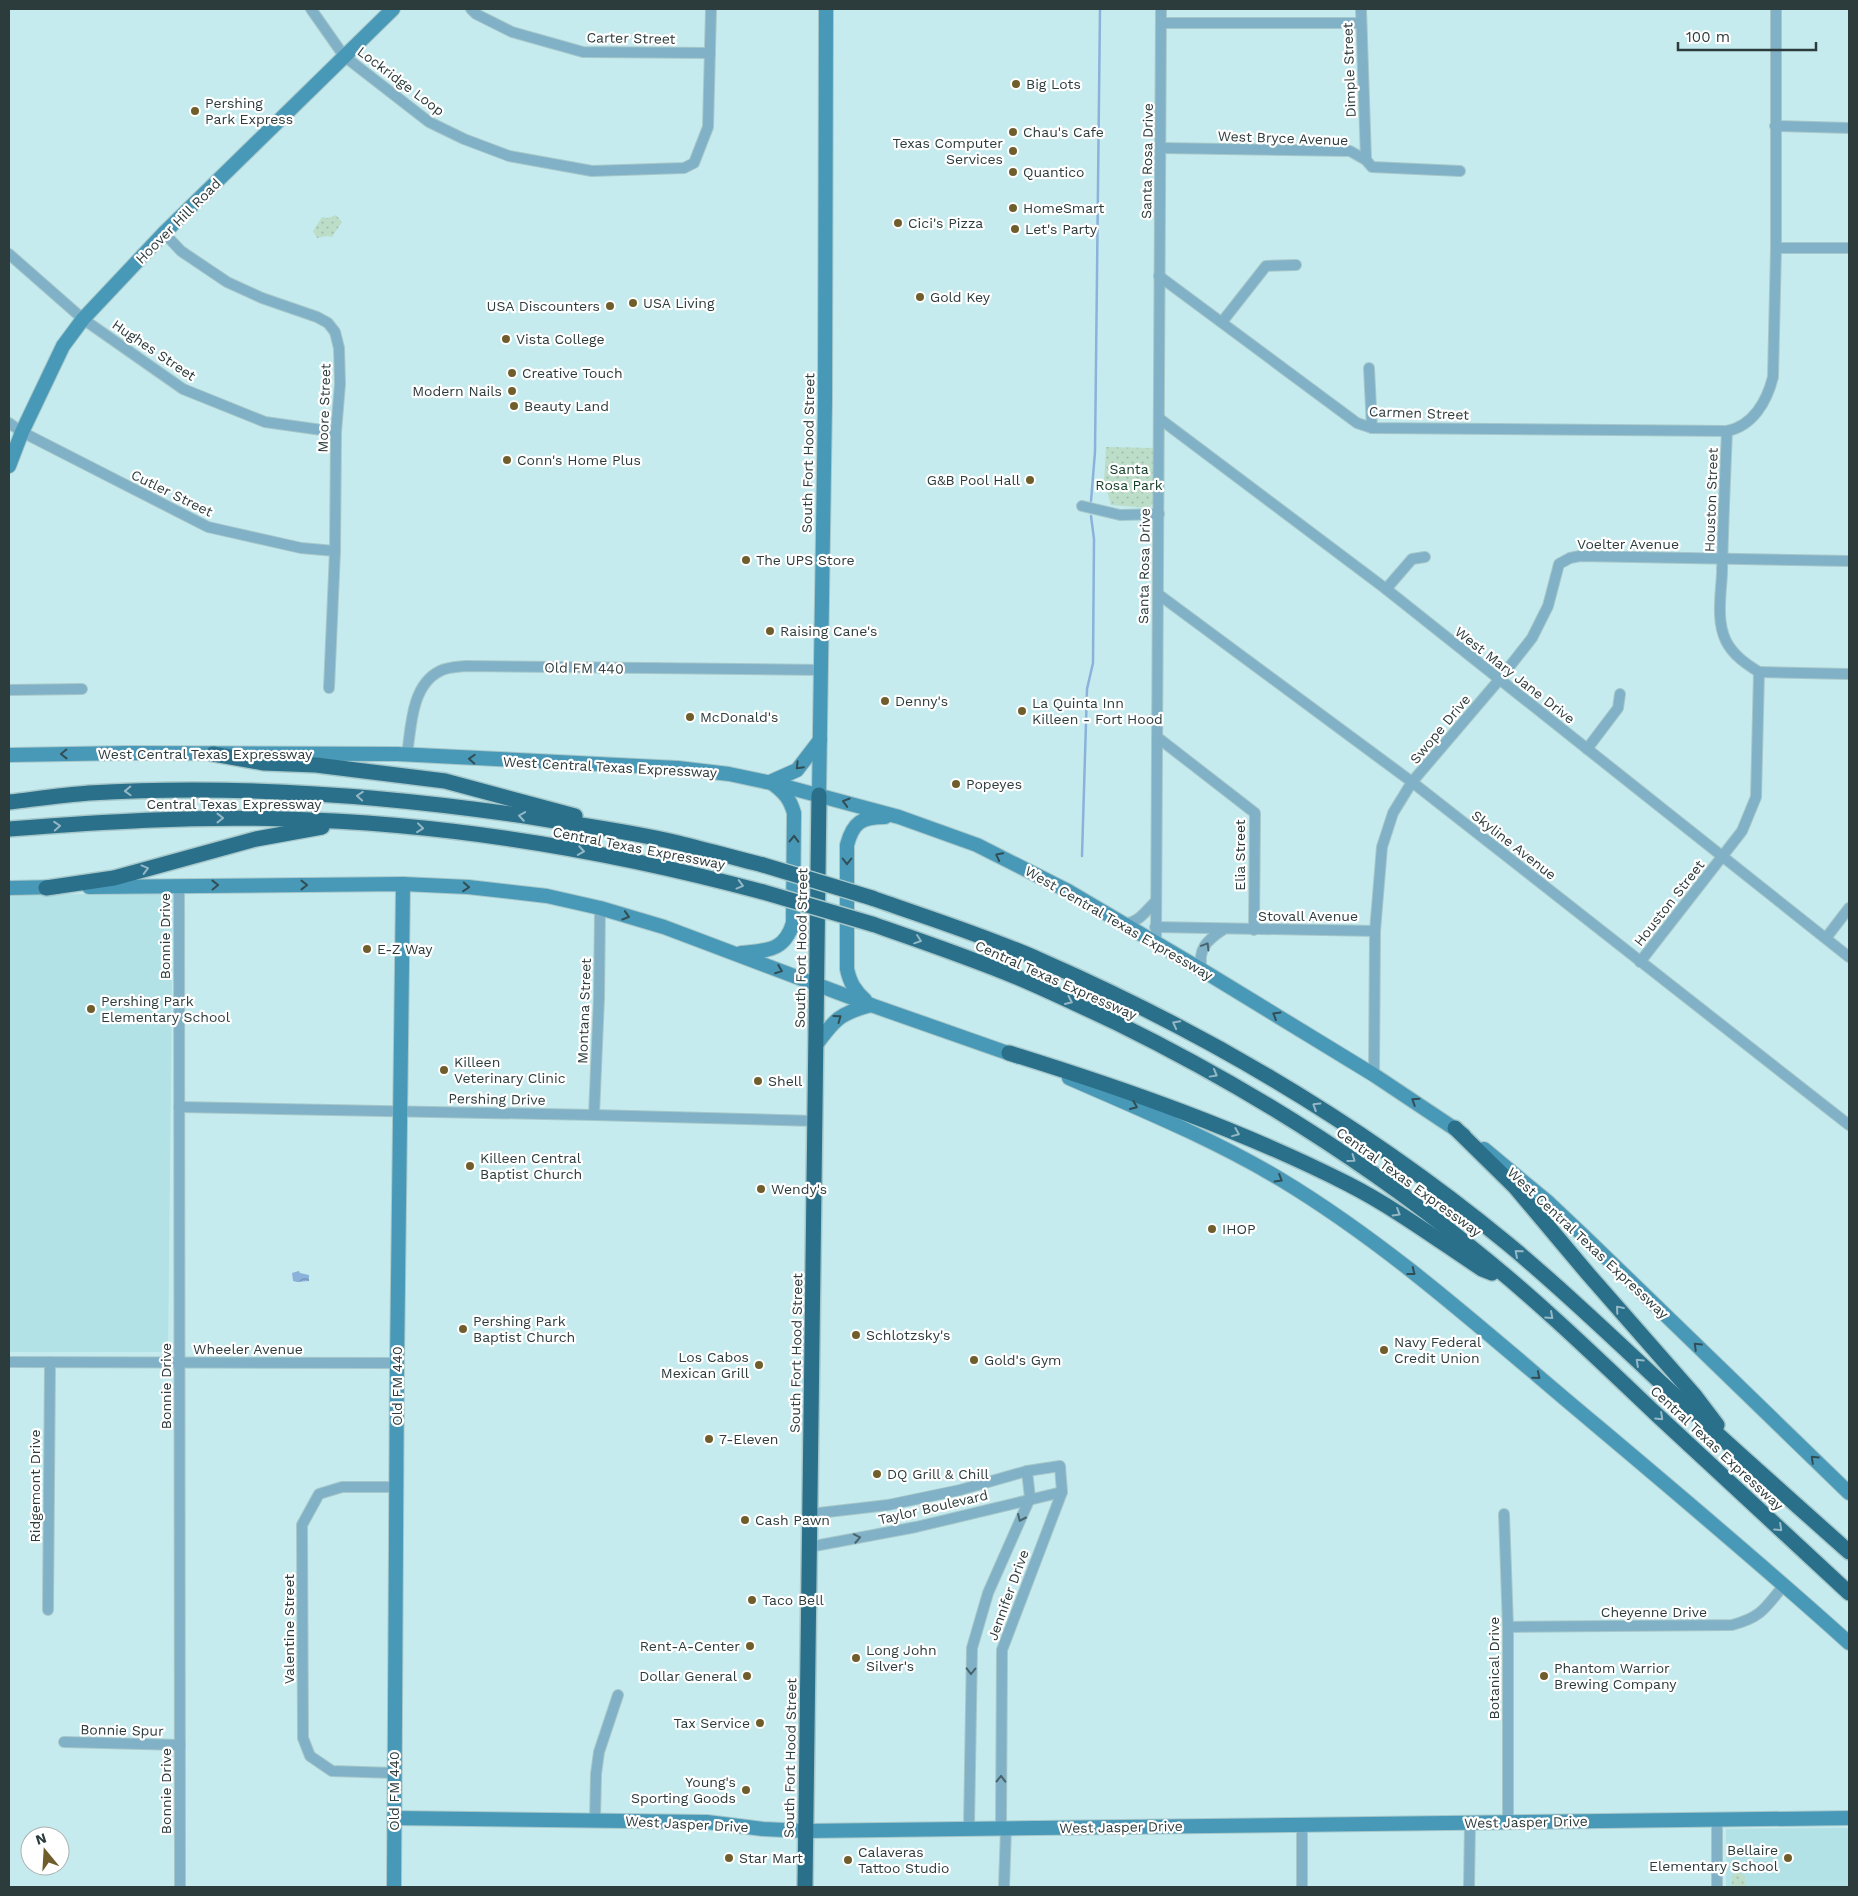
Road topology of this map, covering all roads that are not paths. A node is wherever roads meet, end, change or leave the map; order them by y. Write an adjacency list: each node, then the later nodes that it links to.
1 (311, 9): 12 (street, Lockridge Loop)
2 (393, 9): 12 (main road, Hoover Hill Road)
3 (470, 9): 11 (street, Carter Street)
4 (710, 9): 11 (street, Lockridge Loop)
5 (826, 9): 43 (main road, South Fort Hood Street)
6 (1161, 9): 9 (street, Santa Rosa Drive)
7 (1361, 9): 10 (street, Dimple Street)
8 (1776, 9): 13 (street, Houston Street)
9 (1161, 23): 10 (street); 15 (street, Santa Rosa Drive)
10 (1361, 23): 16 (street, Dimple Street)
11 (710, 53): 12 (street, Lockridge Loop)
12 (344, 56): 18 (main road, Hoover Hill Road)
13 (1775, 126): 14 (street); 19 (street, Houston Street)
14 (1849, 128)
15 (1161, 148): 16 (street, West Bryce Avenue); 23 (street, Santa Rosa Drive)
16 (1366, 160): 17 (street, West Bryce Avenue)
17 (1460, 171)
18 (164, 233): 24 (main road, Hoover Hill Road); 32 (street, Moore Street)
19 (1776, 248): 20 (street); 30 (street, Houston Street)
20 (1849, 248)
21 (9, 254): 24 (street, Hughes Street)
22 (1296, 265): 25 (street)
23 (1159, 276): 25 (street, Carmen Street); 27 (street, Santa Rosa Drive)
24 (83, 319): 31 (main road, Hoover Hill Road); 32 (street, Hughes Street)
25 (1222, 322): 29 (street, Carmen Street)
26 (1369, 368): 29 (street)
27 (1160, 419): 35 (street, Santa Rosa Drive); 41 (street, West Mary Jane Drive)
28 (9, 423): 31 (street, Cutler Street)
29 (1372, 428): 30 (street, Carmen Street)
30 (1727, 431): 38 (street, Houston Street)
31 (22, 432): 33 (main road, Hoover Hill Road); 36 (street, Cutler Street)
32 (336, 432): 36 (street, Moore Street)
33 (9, 466)
34 (1082, 506): 35 (street)
35 (1159, 514): 42 (street, Santa Rosa Drive)
36 (335, 552): 47 (street, Moore Street)
37 (1425, 557): 41 (street)
38 (1722, 558): 39 (street, Voelter Avenue); 40 (street, Voelter Avenue); 44 (street, Houston Street)
39 (1565, 560): 46 (street, Swope Drive)
40 (1849, 561)
41 (1386, 589): 46 (street, West Mary Jane Drive)
42 (1158, 594): 51 (street, Santa Rosa Drive); 58 (street, Skyline Avenue)
43 (822, 670): 52 (main road, South Fort Hood Street); 56 (street, Old FM 440)
44 (1759, 672): 45 (street); 65 (street, Houston Street)
45 (1849, 674)
46 (1499, 680): 53 (street, West Mary Jane Drive); 58 (street, Swope Drive)
47 (329, 688)
48 (82, 689): 49 (street)
49 (9, 690)
50 (1620, 694): 53 (street)
51 (1157, 737): 70 (street, Santa Rosa Drive); 76 (street, Elia Street)
52 (820, 740): 57 (main road, one-way to 57); 59 (main road, South Fort Hood Street)
53 (1587, 750): 65 (street, West Mary Jane Drive)
54 (213, 754): 55 (main road, West Central Texas Expressway, one-way to 55); 56 (main road, West Central Texas Expressway); 64 (highway)
55 (9, 755)
56 (408, 755): 57 (main road, West Central Texas Expressway, one-way to 56)
57 (770, 782): 59 (main road, West Central Texas Expressway); 80 (main road, one-way to 57)
58 (1412, 782): 77 (street, Swope Drive); 82 (street, Skyline Avenue)
59 (819, 795): 61 (main road, West Central Texas Expressway, one-way to 59); 84 (highway, South Fort Hood Street)
60 (9, 802): 64 (highway, Central Texas Expressway, one-way to 60)
61 (899, 817): 73 (main road, West Central Texas Expressway, one-way to 61); 85 (main road, one-way to 85)
62 (350, 822): 63 (highway, Central Texas Expressway, one-way to 62); 69 (highway, one-way to 62); 95 (highway, Central Texas Expressway, one-way to 95, bridge)
63 (9, 829)
64 (673, 842): 100 (highway, Central Texas Expressway, one-way to 64, bridge)
65 (1722, 857): 78 (street, West Mary Jane Drive); 82 (street, Houston Street)
66 (403, 884): 67 (main road, one-way to 66); 71 (main road, one-way to 71); 90 (main road, Old FM 440)
67 (179, 886): 69 (main road); 89 (street, Bonnie Drive)
68 (9, 888): 69 (main road)
69 (46, 888)
70 (1156, 901): 73 (street); 74 (street, Santa Rosa Drive)
71 (600, 908): 80 (main road, one-way to 80); 91 (street, Montana Street)
72 (1849, 908): 78 (street)
73 (1125, 924): 79 (main road, West Central Texas Expressway)
74 (1155, 928): 75 (street, Stovall Avenue); 79 (street, Santa Rosa Drive)
75 (1224, 929): 76 (street, Stovall Avenue); 83 (street, one-way to 75)
76 (1254, 930): 77 (street, Stovall Avenue)
77 (1375, 931): 88 (street, Stovall Avenue)
78 (1826, 938): 81 (street, West Mary Jane Drive)
79 (1156, 943): 83 (main road, West Central Texas Expressway)
80 (738, 954): 84 (main road, one-way to 84)
81 (1849, 957)
82 (1640, 962): 93 (street, Skyline Avenue)
83 (1202, 970): 88 (main road, West Central Texas Expressway, one-way to 83)
84 (816, 984): 85 (main road); 86 (highway, South Fort Hood Street)
85 (870, 1005): 86 (main road, one-way to 85); 87 (main road)
86 (816, 1045): 92 (highway, South Fort Hood Street)
87 (1009, 1053): 95 (highway, one-way to 95); 111 (main road, one-way to 111)
88 (1374, 1075): 94 (main road, West Central Texas Expressway, one-way to 88)
89 (179, 1107): 90 (street, Pershing Drive); 98 (street, Bonnie Drive)
90 (399, 1112): 91 (street, Pershing Drive); 99 (main road, Old FM 440)
91 (594, 1115): 92 (street, Pershing Drive)
92 (815, 1121): 107 (highway, South Fort Hood Street)
93 (1849, 1125)
94 (1455, 1128): 100 (highway, one-way to 94); 105 (main road, West Central Texas Expressway, one-way to 94)
95 (1514, 1283): 112 (highway, Central Texas Expressway, one-way to 112)
96 (9, 1362): 97 (street, Wheeler Avenue)
97 (50, 1362): 98 (street, Wheeler Avenue); 113 (street, Ridgemont Drive)
98 (180, 1362): 99 (street, Wheeler Avenue); 118 (street, Bonnie Drive)
99 (397, 1363): 103 (main road, Old FM 440)
100 (1739, 1454): 110 (highway, Central Texas Expressway)
101 (1060, 1466): 102 (street, Taylor Boulevard); 104 (street, Jennifer Drive)
102 (1027, 1471): 106 (street); 107 (street, Taylor Boulevard)
103 (396, 1487): 119 (main road, Old FM 440); 119 (street, Valentine Street)
104 (1062, 1492): 106 (street, Taylor Boulevard); 128 (street, Jennifer Drive, one-way to 104)
105 (1849, 1493)
106 (1030, 1498): 109 (street, Taylor Boulevard, one-way to 106); 127 (street, Jennifer Drive, one-way to 127)
107 (810, 1514): 109 (highway, South Fort Hood Street)
108 (1504, 1514): 114 (street, Botanical Drive)
109 (810, 1547): 129 (highway, South Fort Hood Street)
110 (1849, 1552)
111 (1784, 1585): 114 (street, Cheyenne Drive); 115 (main road)
112 (1849, 1593)
113 (48, 1610)
114 (1508, 1627): 124 (street, Botanical Drive)
115 (1849, 1643)
116 (618, 1695): 122 (street)
117 (64, 1742): 118 (street, Bonnie Spur)
118 (180, 1745): 130 (street, Bonnie Drive)
119 (394, 1773): 120 (main road, Old FM 440)
120 (394, 1818): 122 (main road, West Jasper Drive); 131 (main road, Old FM 440)
121 (1849, 1818): 123 (main road, West Jasper Drive)
122 (595, 1820): 129 (main road, West Jasper Drive)
123 (1717, 1820): 124 (main road, West Jasper Drive); 136 (street)
124 (1508, 1822): 125 (main road, West Jasper Drive)
125 (1470, 1823): 126 (main road, West Jasper Drive); 135 (street)
126 (1302, 1825): 128 (main road, West Jasper Drive); 134 (street)
127 (969, 1827): 128 (main road, West Jasper Drive); 129 (main road, West Jasper Drive)
128 (1004, 1828): 133 (street, Jennifer Drive)
129 (805, 1830): 132 (highway, South Fort Hood Street)
130 (180, 1887)
131 (394, 1887)
132 (805, 1887)
133 (1004, 1887)
134 (1302, 1887)
135 (1469, 1887)
136 (1718, 1887)

